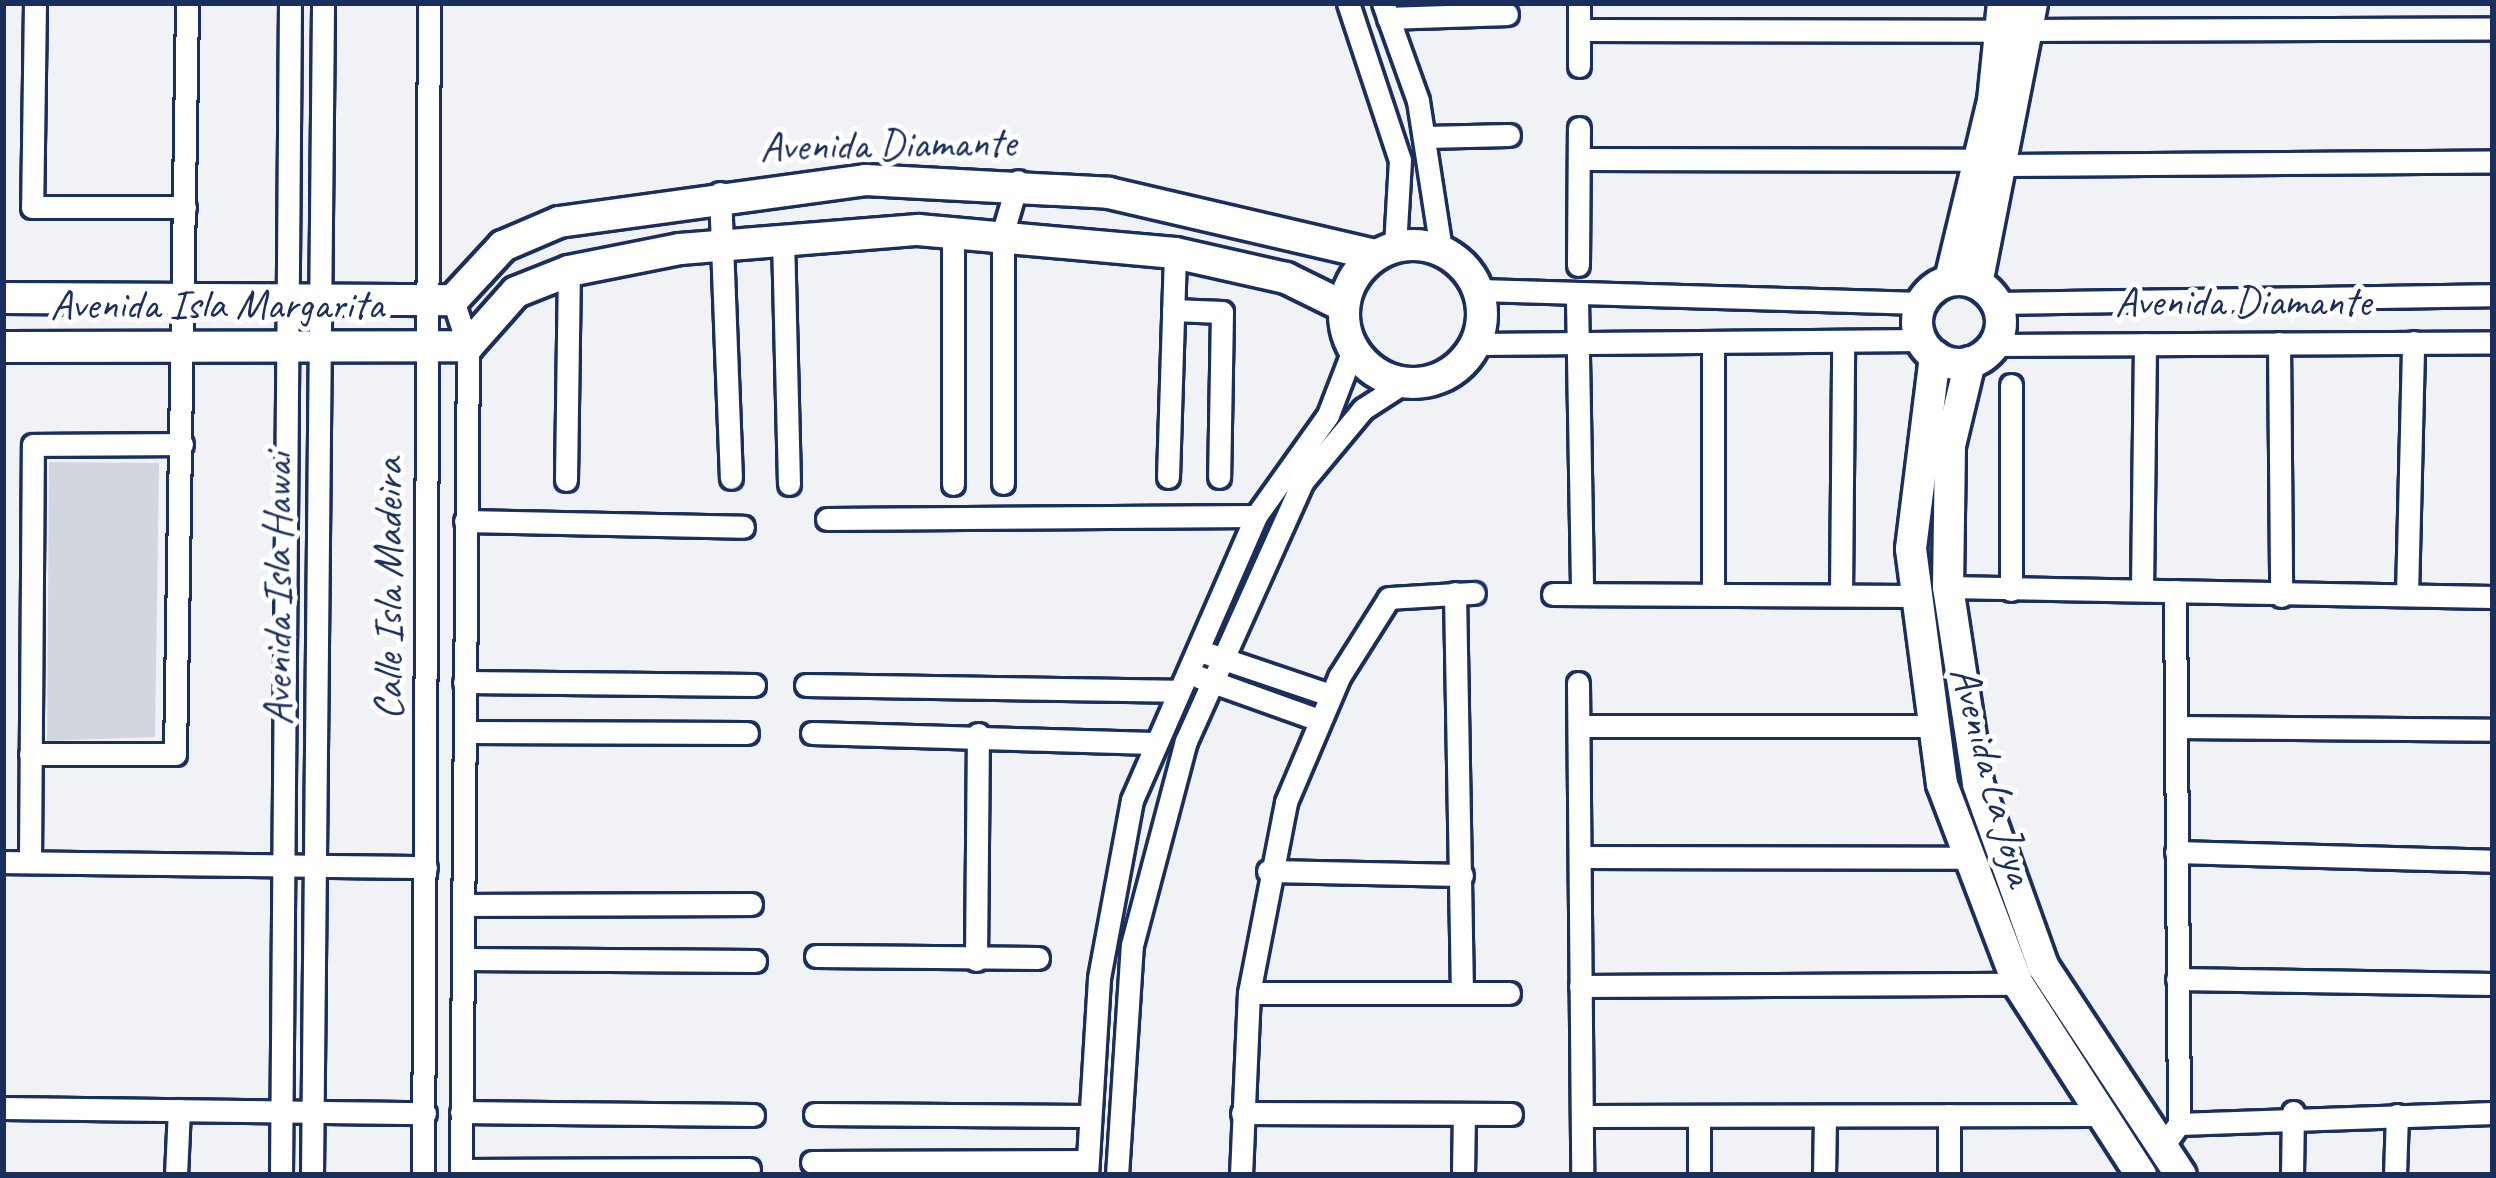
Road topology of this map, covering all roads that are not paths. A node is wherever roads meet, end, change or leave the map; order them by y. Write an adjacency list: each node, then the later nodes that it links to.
1 (35, 3): 22 (street)
2 (187, 3): 22 (street)
3 (290, 3): 37 (street, Avenida Isla Hawai)
4 (323, 3): 39 (street, Avenida Isla Hawai)
5 (429, 3): 40 (street, Calle Isla Madeira)
6 (1348, 3): 28 (street)
7 (1579, 3): 12 (street)
8 (1386, 10): 9 (street); 16 (street)
9 (1507, 14)
10 (2016, 17): 11 (street); 12 (street); 18 (street)
11 (2493, 28)
12 (1579, 30): 13 (street)
13 (1579, 66)
14 (1579, 128): 17 (street)
15 (1509, 136): 16 (street)
16 (1425, 137): 27 (street)
17 (1580, 159): 18 (street); 30 (street)
18 (1992, 162): 19 (street); 32 (street)
19 (2493, 162)
20 (1018, 181): 21 (street, Avenida Diamante); 24 (street); 28 (street, Avenida Diamante)
21 (720, 194): 26 (street); 40 (street, Avenida Diamante)
22 (185, 207): 36 (street)
23 (952, 231): 24 (street, Avenida Diamante); 25 (street, Avenida Diamante); 69 (street)
24 (1003, 232): 29 (street, Avenida Diamante); 70 (street)
25 (784, 238): 26 (street, Avenida Diamante); 68 (street)
26 (726, 244): 31 (street, Avenida Diamante); 66 (street)
27 (1441, 250): 28 (street); 33 (street)
28 (1385, 251): 42 (street)
29 (1175, 253): 42 (street, Avenida Diamante); 43 (street)
30 (1578, 265)
31 (569, 271): 53 (street, Avenida Diamante); 67 (street)
32 (1975, 289): 34 (street, Avenida Diamante); 41 (street); 60 (street, Avenida La Joya)
33 (1479, 290): 38 (street); 49 (street)
34 (2493, 295)
35 (3, 298): 36 (street, Avenida Isla Margarita)
36 (184, 298): 37 (street, Avenida Isla Margarita); 52 (street)
37 (287, 299): 39 (street, Avenida Isla Margarita); 58 (street, Avenida Isla Hawai)
38 (1576, 299): 41 (street); 45 (street)
39 (320, 300): 40 (street, Avenida Isla Margarita); 55 (street, Avenida Isla Hawai)
40 (441, 300): 53 (street); 56 (street, Calle Isla Madeira)
41 (1921, 303): 57 (street, Avenida La Joya)
42 (1343, 307): 59 (street)
43 (1173, 310): 64 (street); 65 (street)
44 (1844, 341): 48 (street); 57 (street); 83 (street)
45 (1577, 342): 48 (street); 49 (street); 80 (street)
46 (2413, 342): 47 (street, Avenida Diamante); 51 (street, Avenida Diamante); 82 (street)
47 (2493, 342)
48 (1713, 343): 81 (street)
49 (1477, 344): 61 (street)
50 (2145, 344): 51 (street, Avenida Diamante); 60 (street, Avenida Diamante); 77 (street)
51 (2279, 344): 85 (street)
52 (186, 346): 54 (street, Avenida Isla Margarita); 58 (street, Avenida Isla Margarita); 63 (street)
53 (468, 346): 56 (street); 73 (street)
54 (3, 347)
55 (320, 348): 56 (street, Avenida Isla Margarita); 58 (street, Avenida Isla Margarita); 114 (street, Avenida Isla Hawai)
56 (430, 348): 115 (street, Calle Isla Madeira)
57 (1928, 348): 60 (street); 84 (street, Avenida La Joya)
58 (287, 349): 113 (street, Avenida Isla Hawai)
59 (1353, 350): 61 (street); 71 (street)
60 (1982, 354): 75 (street, Avenida La Joya)
61 (1402, 383): 88 (street)
62 (2011, 385): 76 (street)
63 (182, 444): 106 (street); 106 (street)
64 (1168, 477)
65 (1219, 477)
66 (731, 478)
67 (566, 480)
68 (789, 484)
69 (953, 484)
70 (1003, 484)
71 (1256, 515): 72 (street); 87 (street)
72 (827, 520)
73 (465, 521): 74 (street); 91 (street)
74 (743, 527)
75 (1948, 587): 76 (street); 132 (street, Avenida La Joya)
76 (2011, 590): 77 (street)
77 (2142, 590): 78 (street)
78 (2175, 591): 85 (street); 99 (street)
79 (1553, 594): 80 (street)
80 (1582, 594): 81 (street)
81 (1713, 595): 83 (street)
82 (2407, 595): 85 (street); 86 (street)
83 (1840, 596): 84 (street)
84 (1913, 596): 97 (street, Avenida La Joya)
85 (2281, 596)
86 (2493, 597)
87 (1192, 648): 88 (street); 89 (street)
88 (1217, 657): 90 (street); 95 (street)
89 (1178, 681): 90 (street); 94 (street); 105 (street)
90 (1210, 681): 96 (street); 163 (street)
91 (464, 682): 93 (street); 101 (street)
92 (1578, 683): 98 (street)
93 (754, 685)
94 (806, 686)
95 (1330, 695): 96 (street); 117 (street)
96 (1319, 720): 116 (street)
97 (1928, 726): 98 (street); 109 (street, Avenida La Joya)
98 (1580, 727): 108 (street)
99 (2177, 727): 100 (street); 107 (street)
100 (2493, 730)
101 (465, 732): 102 (street); 119 (street)
102 (747, 733)
103 (812, 733): 104 (street)
104 (979, 734): 105 (street); 123 (street)
105 (1153, 743): 151 (street)
106 (30, 754): 112 (street)
107 (2176, 852): 110 (street); 125 (street)
108 (1581, 857): 109 (street); 128 (street)
109 (1964, 858): 126 (street, Avenida La Joya)
110 (2493, 861)
111 (3, 862): 112 (street)
112 (30, 862): 113 (street)
113 (284, 866): 114 (street); 136 (street, Avenida Isla Hawai)
114 (315, 866): 115 (street); 137 (street, Avenida Isla Hawai)
115 (426, 867): 140 (street, Calle Isla Madeira)
116 (1268, 871): 117 (street); 130 (street)
117 (1462, 875): 129 (street)
118 (752, 904): 119 (street)
119 (465, 905): 122 (street)
120 (816, 956): 123 (street)
121 (1038, 958): 123 (street)
122 (463, 959): 124 (street); 138 (street)
123 (976, 960)
124 (755, 961)
125 (2177, 979): 127 (street); 154 (street)
126 (2018, 984): 128 (street); 133 (street, Avenida La Joya)
127 (2493, 984)
128 (1580, 986): 152 (street)
129 (1462, 992): 130 (street); 131 (street)
130 (1249, 993): 141 (street)
131 (1509, 994)
132 (2081, 1026): 133 (street); 154 (street, Avenida La Joya)
133 (2050, 1035): 150 (street, Avenida La Joya)
134 (3, 1108): 135 (street)
135 (179, 1110): 136 (street); 159 (street)
136 (282, 1111): 137 (street); 160 (street, Avenida Isla Hawai)
137 (313, 1112): 140 (street); 161 (street, Avenida Isla Hawai)
138 (461, 1112): 147 (street); 158 (street)
139 (2293, 1112): 146 (street); 154 (street); 172 (street)
140 (425, 1113): 162 (street, Calle Isla Madeira)
141 (1242, 1113): 144 (street); 164 (street)
142 (2493, 1113): 146 (street)
143 (814, 1114): 151 (street)
144 (1464, 1114): 145 (street); 165 (street)
145 (1511, 1114)
146 (2397, 1114): 173 (street)
147 (753, 1115)
148 (1825, 1115): 149 (street); 153 (street); 168 (street)
149 (1949, 1115): 150 (street); 169 (street)
150 (2097, 1115): 170 (street, Avenida La Joya)
151 (1087, 1116): 156 (street)
152 (1583, 1116): 153 (street); 166 (street)
153 (1699, 1116): 167 (street)
154 (2172, 1134): 171 (street, Avenida La Joya)
155 (812, 1162): 156 (street)
156 (1087, 1168)
157 (748, 1169): 158 (street)
158 (460, 1173)
159 (176, 1175)
160 (281, 1175)
161 (313, 1175)
162 (423, 1175)
163 (1117, 1175)
164 (1241, 1175)
165 (1463, 1175)
166 (1582, 1175)
167 (1699, 1175)
168 (1824, 1175)
169 (1949, 1175)
170 (2141, 1175)
171 (2181, 1175)
172 (2292, 1175)
173 (2395, 1175)

